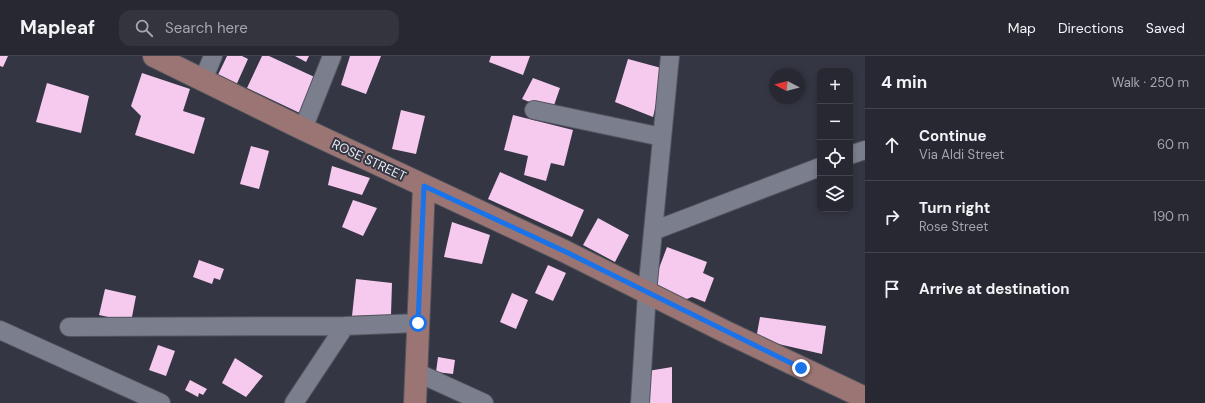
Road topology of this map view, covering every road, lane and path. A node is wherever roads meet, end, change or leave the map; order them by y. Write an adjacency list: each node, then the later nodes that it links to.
1 (154, 56): 5 (street, ROSE STREET)
2 (213, 56): 5 (street)
3 (332, 56): 7 (street)
4 (670, 56): 8 (street)
5 (203, 80): 7 (street, ROSE STREET)
6 (534, 110): 8 (street)
7 (303, 129): 12 (street, ROSE STREET)
8 (662, 137): 13 (street)
9 (865, 150): 10 (street)
10 (853, 154)
11 (817, 168): 13 (street)
12 (424, 186): 14 (street, ROSE STREET); 15 (street)
13 (653, 231): 14 (street)
14 (647, 293): 20 (street, ROSE STREET); 25 (street)
15 (418, 323): 17 (street); 19 (street)
16 (69, 326): 17 (street)
17 (345, 326): 22 (street)
18 (0, 330): 21 (street)
19 (416, 372): 23 (street); 24 (street)
20 (865, 398)
21 (161, 403)
22 (294, 403)
23 (415, 403)
24 (484, 403)
25 (640, 403)

